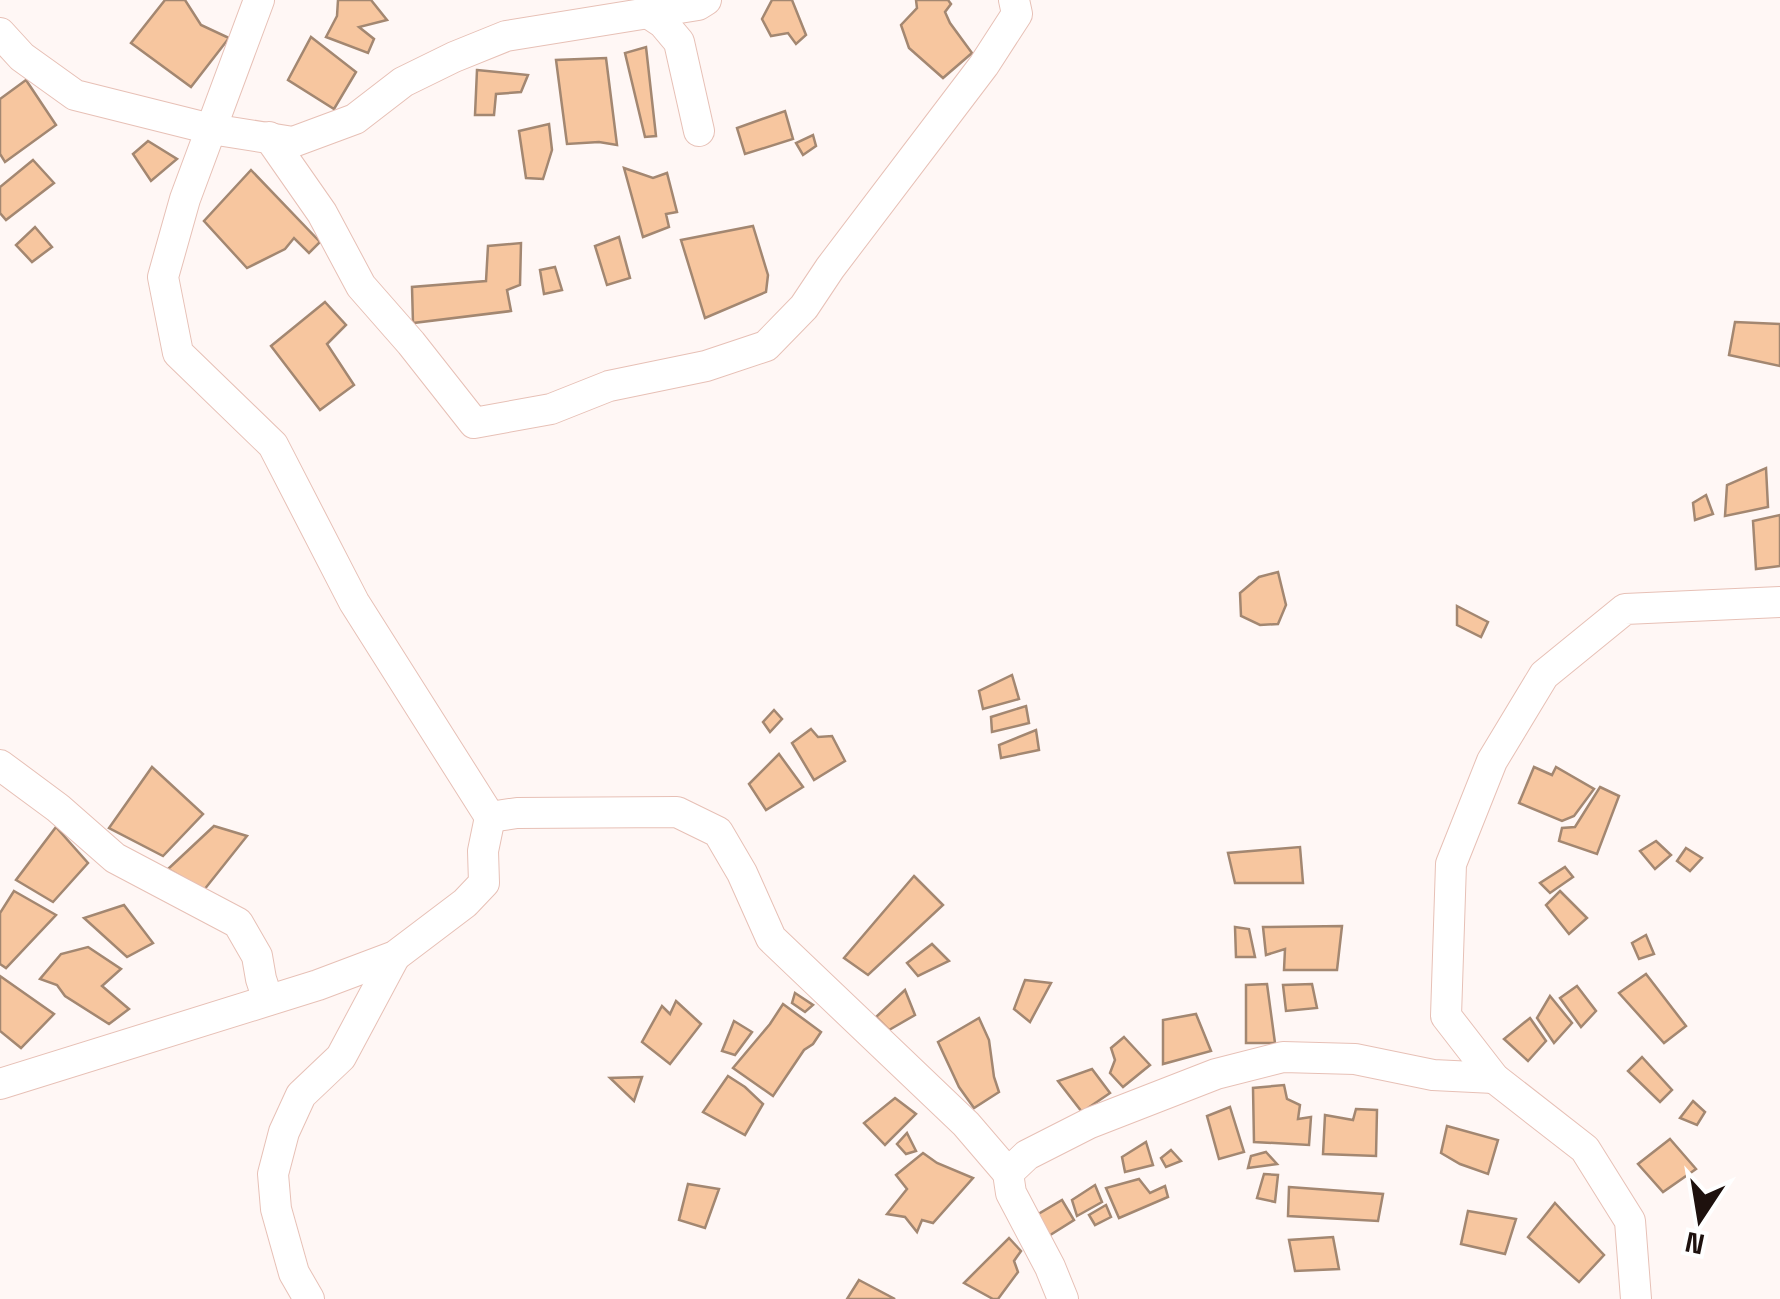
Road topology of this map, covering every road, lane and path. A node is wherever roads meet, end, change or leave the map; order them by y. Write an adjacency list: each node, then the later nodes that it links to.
1 (260, 0): 6 (street)
2 (706, 0): 4 (street)
3 (1014, 0): 8 (street)
4 (648, 13): 7 (street); 8 (street)
5 (0, 32): 6 (street)
6 (211, 129): 8 (street); 11 (street)
7 (699, 131)
8 (269, 138)
9 (1780, 602): 14 (street)
10 (0, 765): 13 (street)
11 (490, 818): 12 (street); 16 (street)
12 (395, 956): 13 (street); 17 (street)
13 (268, 1000): 15 (street)
14 (1494, 1078): 16 (street); 19 (street)
15 (0, 1084)
16 (1008, 1173): 18 (street)
17 (310, 1299)
18 (1063, 1299)
19 (1636, 1299)

